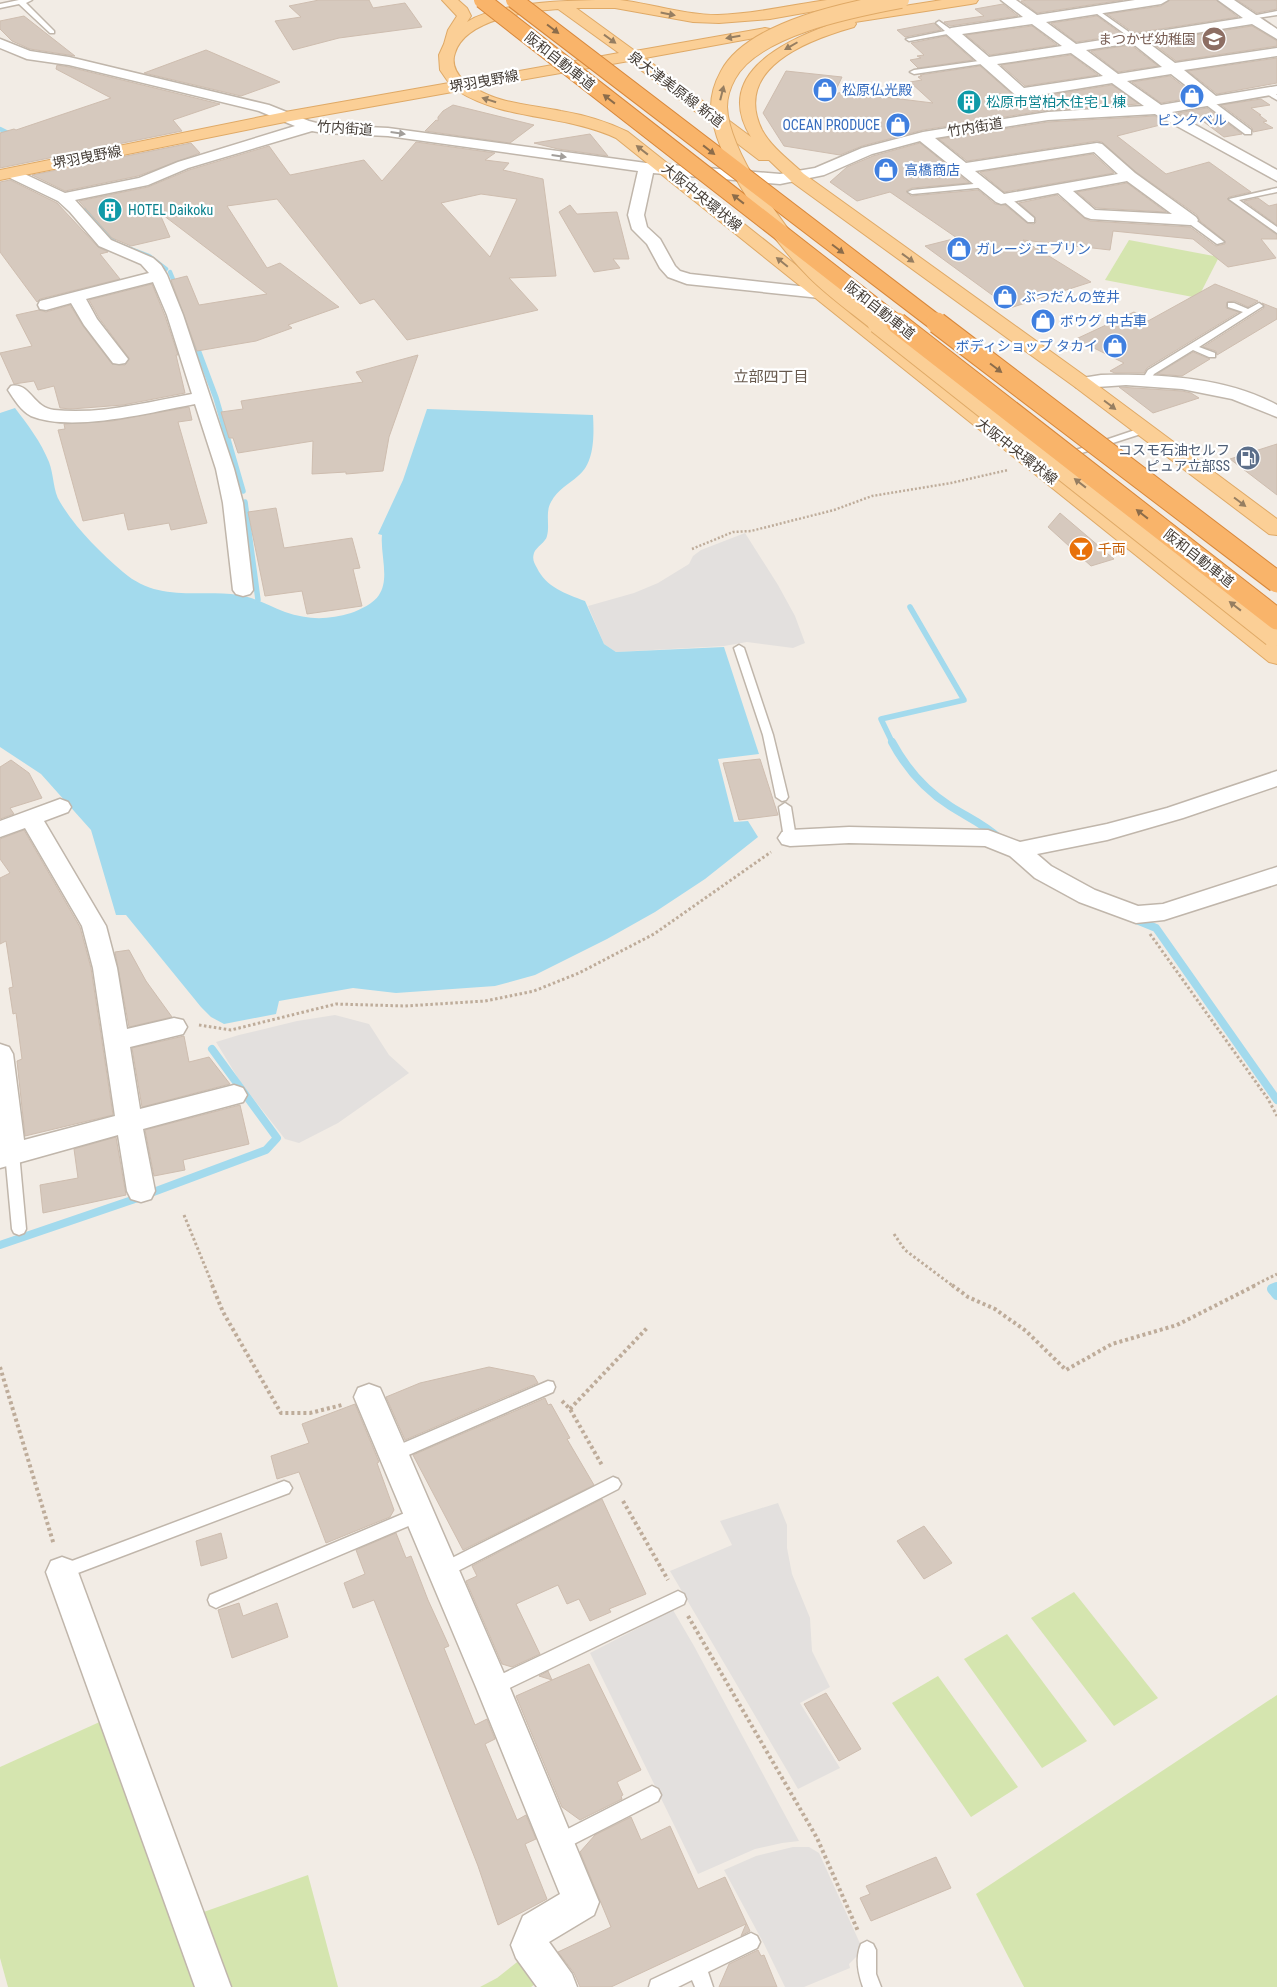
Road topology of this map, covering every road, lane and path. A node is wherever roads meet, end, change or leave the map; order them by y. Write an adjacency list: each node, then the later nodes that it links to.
1 (30, 0): 11 (lane)
2 (449, 0): 25 (main road)
3 (482, 0): 81 (highway, 阪和自動車道, one-way to 3, bridge)
4 (514, 0): 79 (highway, 阪和自動車道, one-way to 79, bridge)
5 (854, 0): 12 (main road, one-way to 5)
6 (901, 0): 81 (main road, 大阪中央環状線, one-way to 6, bridge)
7 (972, 0): 28 (main road, 堺羽曳野線, one-way to 28); 49 (main road, one-way to 49)
8 (1008, 0): 16 (street)
9 (1161, 0): 14 (street)
10 (1225, 0): 17 (street)
11 (21, 2): 13 (lane); 19 (lane)
12 (558, 2): 25 (main road); 28 (main road, 泉大津美原線 新道, one-way to 28)
13 (0, 6)
14 (1095, 10): 16 (street); 22 (lane)
15 (1277, 13): 17 (lane)
16 (1034, 19): 20 (street); 26 (street)
17 (1252, 19): 21 (street); 22 (street)
18 (939, 23): 20 (lane)
19 (52, 32)
20 (951, 32): 23 (lane); 29 (street)
21 (1277, 35)
22 (1134, 38): 26 (street); 30 (street)
23 (909, 39)
24 (0, 44): 39 (street, 竹内街道)
25 (450, 44): 33 (main road, 大阪中央環状線)
26 (1072, 48): 29 (street); 32 (street)
27 (1277, 52): 30 (street)
28 (631, 55): 33 (main road, 堺羽曳野線); 49 (main road, 泉大津美原線 新道)
29 (986, 62): 31 (lane); 34 (street)
30 (1173, 69): 32 (street); 36 (street)
31 (914, 72)
32 (1114, 78): 34 (street); 37 (street)
33 (460, 85): 39 (main road, 堺羽曳野線); 45 (main road, 大阪中央環状線, one-way to 33)
34 (1022, 93): 38 (street)
35 (1274, 93): 36 (street, 竹内街道)
36 (1211, 101): 37 (street, 竹内街道); 41 (lane)
37 (1158, 110): 38 (street, 竹内街道); 48 (street)
38 (1048, 116): 42 (street, 竹内街道)
39 (285, 117): 40 (street, 竹内街道); 46 (main road, 堺羽曳野線)
40 (312, 126): 43 (street, 竹内街道, one-way to 43); 54 (street)
41 (1248, 132)
42 (922, 136): 44 (street); 49 (street, 竹内街道)
43 (646, 168): 45 (street, 竹内街道); 61 (street)
44 (964, 168): 47 (street); 50 (street)
45 (668, 170): 49 (street, 竹内街道); 61 (main road, 大阪中央環状線, one-way to 45)
46 (6, 174): 54 (street)
47 (1130, 176): 51 (street); 57 (street)
48 (1277, 176)
49 (798, 178): 71 (main road, one-way to 71)
50 (984, 185): 53 (lane); 55 (street)
51 (1061, 188): 55 (street); 57 (street)
52 (1277, 190): 58 (lane)
53 (912, 192)
54 (63, 198): 60 (street)
55 (1005, 198): 56 (lane)
56 (1031, 220)
57 (1190, 220): 59 (lane)
58 (1277, 231)
59 (1220, 242)
60 (158, 275): 62 (street); 73 (street)
61 (820, 293): 76 (main road, 大阪中央環状線)
62 (76, 296): 64 (street); 69 (street)
63 (1231, 305): 66 (lane)
64 (46, 306)
65 (1259, 306): 66 (lane)
66 (1249, 312): 67 (lane)
67 (1192, 347): 68 (lane); 70 (lane)
68 (1212, 355)
69 (119, 359)
70 (1146, 380): 71 (street); 74 (street)
71 (1082, 383): 75 (main road, one-way to 75)
72 (17, 390): 73 (street)
73 (202, 397): 80 (street)
74 (1277, 412)
75 (1144, 430): 76 (lane); 77 (main road, one-way to 77)
76 (1025, 466): 78 (path); 81 (main road, 大阪中央環状線)
77 (1277, 529)
78 (692, 550)
79 (1277, 582)
80 (243, 590)
81 (1276, 638)
82 (739, 648): 87 (lane)
83 (1277, 778): 88 (street)
84 (60, 807): 85 (street)
85 (30, 818): 86 (street); 92 (street)
86 (0, 829)
87 (790, 838): 88 (street); 91 (path)
88 (1017, 850): 89 (street)
89 (1277, 875)
90 (1153, 938): 95 (path)
91 (174, 1027): 92 (street)
92 (116, 1041): 96 (street)
93 (0, 1054): 97 (street)
94 (234, 1096): 96 (street)
95 (1277, 1116)
96 (129, 1122): 97 (street); 98 (street)
97 (6, 1155): 100 (lane)
98 (141, 1191)
99 (184, 1215): 106 (path)
100 (19, 1229)
101 (894, 1234): 102 (path)
102 (1277, 1274)
103 (647, 1328): 107 (path)
104 (0, 1367): 113 (path)
105 (548, 1387): 107 (path); 108 (lane)
106 (369, 1398): 108 (street)
107 (570, 1409): 109 (path)
108 (392, 1455): 111 (street)
109 (613, 1484): 112 (lane); 114 (path)
110 (284, 1488): 113 (lane)
111 (419, 1514): 112 (street); 115 (lane)
112 (444, 1570): 116 (street)
113 (62, 1572): 122 (street)
114 (678, 1599): 116 (lane); 120 (path)
115 (216, 1600)
116 (493, 1687): 118 (street)
117 (652, 1795): 118 (lane)
118 (558, 1843): 123 (street)
119 (751, 1942): 121 (lane)
120 (867, 1950): 126 (lane)
121 (697, 1968): 124 (lane); 125 (lane)
122 (213, 1987)
123 (559, 1987)
124 (658, 1987)
125 (704, 1987)
126 (872, 1987)

